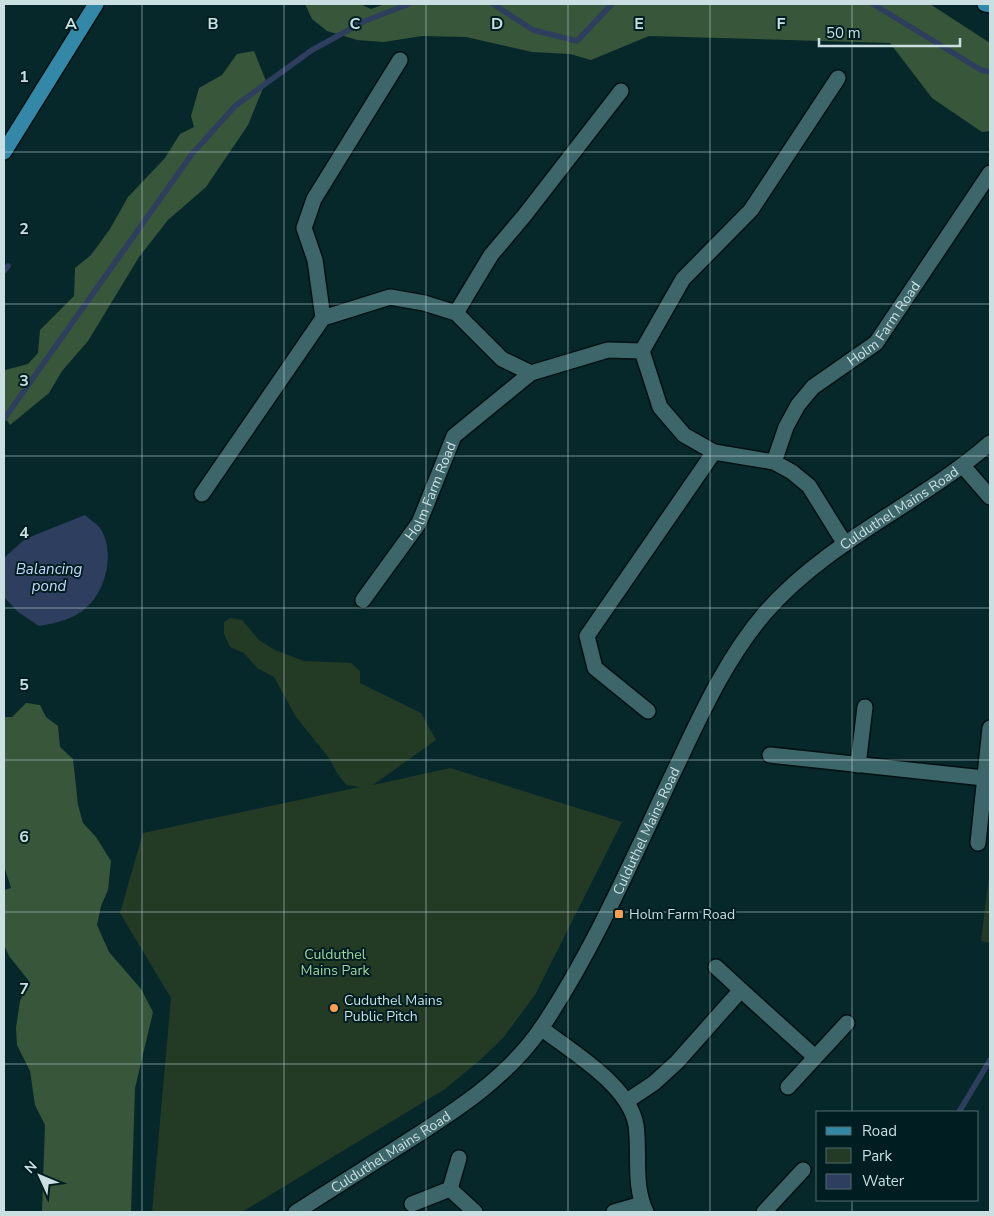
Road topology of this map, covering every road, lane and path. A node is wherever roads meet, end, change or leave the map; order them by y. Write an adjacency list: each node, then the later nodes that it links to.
1 (96, 4): 7 (main road)
2 (985, 4): 3 (main road)
3 (990, 5)
4 (400, 60): 10 (street)
5 (838, 78): 11 (street)
6 (621, 92): 9 (street)
7 (4, 152)
8 (990, 174): 15 (street, Holm Farm Road)
9 (456, 313): 10 (street); 12 (street)
10 (323, 318): 17 (street)
11 (642, 351): 12 (street, Holm Farm Road); 14 (street)
12 (531, 373): 20 (street, Holm Farm Road)
13 (990, 443): 16 (street, Culduthel Mains Road)
14 (714, 452): 15 (street); 22 (street)
15 (774, 462): 19 (street)
16 (963, 466): 18 (street); 19 (street, Culduthel Mains Road)
17 (202, 494)
18 (990, 497)
19 (845, 544): 31 (street, Culduthel Mains Road)
20 (363, 600)
21 (865, 707): 25 (street)
22 (648, 711)
23 (990, 728): 26 (street)
24 (770, 754): 25 (street)
25 (858, 765): 26 (street)
26 (984, 778): 27 (street)
27 (978, 843)
28 (716, 967): 29 (street)
29 (741, 990): 32 (street); 34 (street)
30 (847, 1023): 32 (street)
31 (541, 1028): 34 (street); 41 (street, Culduthel Mains Road)
32 (815, 1057): 33 (street)
33 (788, 1087)
34 (627, 1101): 39 (street)
35 (459, 1158): 37 (street)
36 (803, 1170): 40 (street)
37 (450, 1189): 38 (street); 42 (street)
38 (412, 1204)
39 (644, 1208): 43 (street)
40 (773, 1209)
41 (296, 1212)
42 (476, 1212)
43 (614, 1212)

